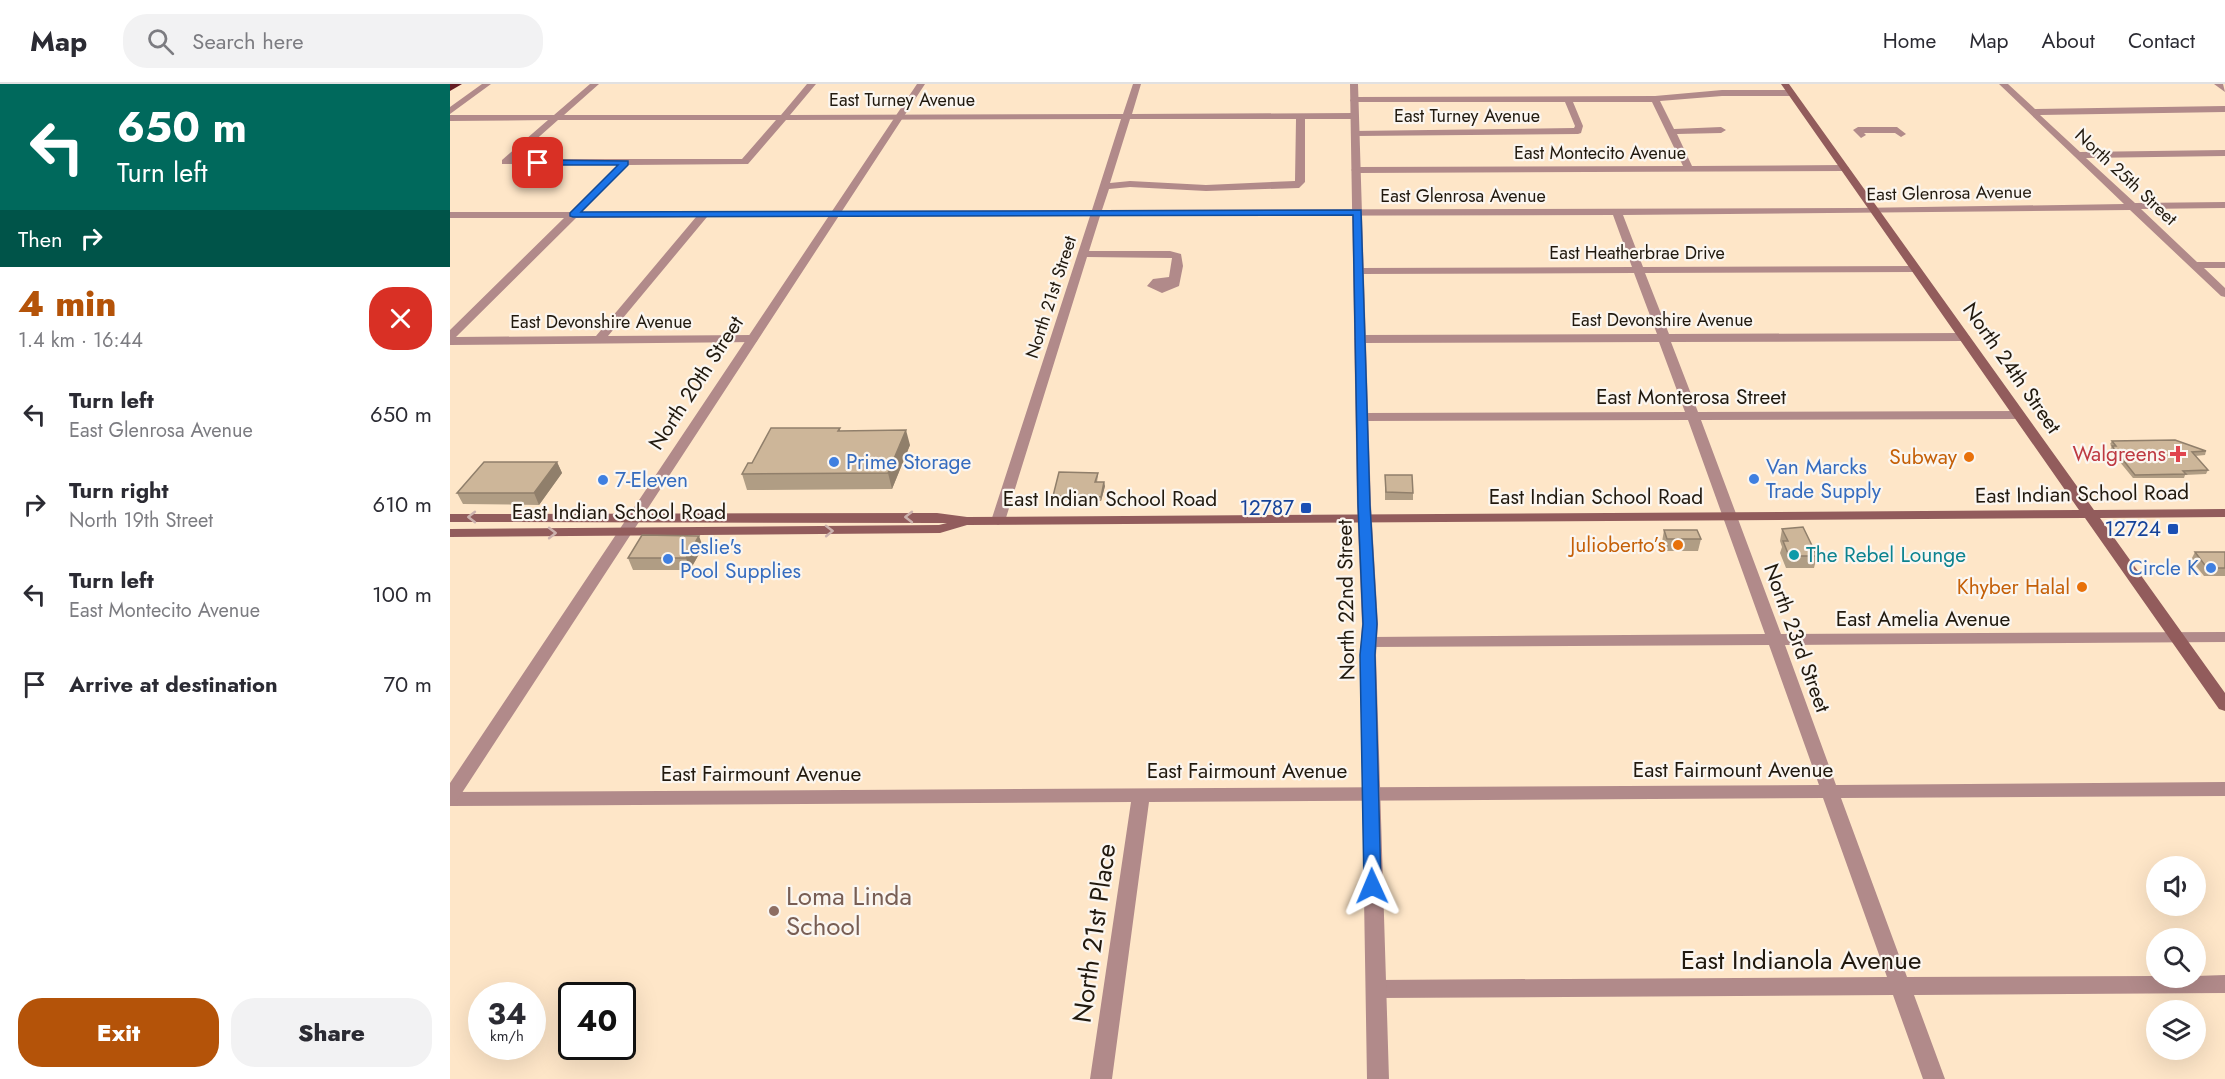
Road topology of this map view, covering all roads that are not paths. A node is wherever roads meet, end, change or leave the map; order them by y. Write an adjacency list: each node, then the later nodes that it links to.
1 (455, 84): 10 (highway)
2 (487, 84): 18 (street)
3 (595, 84): 25 (street)
4 (812, 84): 22 (street)
5 (921, 84): 23 (street, North 20th Street)
6 (1137, 84): 20 (street, North 21st Street)
7 (2003, 84): 19 (street, North 25th Street)
8 (2218, 84): 12 (street)
9 (1670, 86): 14 (street)
10 (450, 87)
11 (1788, 88): 14 (street); 35 (main road, North 24th Street)
12 (2225, 89)
13 (1354, 92): 15 (street); 21 (street, North 22nd Street)
14 (1682, 97): 16 (street)
15 (1568, 99): 16 (street); 29 (street, East Turney Avenue)
16 (1655, 99): 28 (street)
17 (2225, 110): 19 (street)
18 (450, 111)
19 (2033, 112): 33 (street, North 25th Street)
20 (1126, 116): 23 (street, East Turney Avenue); 26 (street, East Turney Avenue); 38 (street, North 21st Street)
21 (1355, 116): 26 (street, East Turney Avenue); 29 (street, North 22nd Street)
22 (785, 117): 23 (street, East Turney Avenue); 25 (street, East Turney Avenue); 34 (street)
23 (899, 117): 47 (street, North 20th Street)
24 (450, 118): 25 (street, East Turney Avenue)
25 (556, 118): 34 (street)
26 (1302, 121): 38 (street)
27 (1721, 130): 28 (street)
28 (1671, 132): 36 (street)
29 (1356, 133): 37 (street, North 22nd Street)
30 (1901, 134): 31 (street)
31 (1861, 135)
32 (2225, 153): 33 (street)
33 (2079, 155): 40 (street, North 25th Street)
34 (625, 163): 45 (street)
35 (1844, 168): 36 (street, East Montecito Avenue); 41 (main road, North 24th Street)
36 (1689, 169): 37 (street, East Montecito Avenue)
37 (1356, 170): 43 (street, North 22nd Street)
38 (1105, 186): 42 (street, North 21st Street)
39 (2225, 205): 40 (street, East Glenrosa Avenue)
40 (2132, 206): 41 (street, East Glenrosa Avenue); 50 (street, North 25th Street)
41 (1875, 211): 44 (street, East Glenrosa Avenue); 52 (main road, North 24th Street)
42 (1097, 212): 43 (street, East Glenrosa Avenue); 47 (street, East Glenrosa Avenue); 49 (street, North 21st Street)
43 (1358, 212): 44 (street, East Glenrosa Avenue); 54 (street, North 22nd Street)
44 (1617, 212): 53 (street, North 23rd Street)
45 (573, 214): 46 (street, East Glenrosa Avenue); 48 (street, East Glenrosa Avenue); 59 (street)
46 (704, 214): 47 (street, East Glenrosa Avenue); 62 (street)
47 (835, 214): 60 (street, North 20th Street)
48 (450, 215)
49 (1083, 254): 55 (street); 73 (street, North 21st Street)
50 (2195, 265): 51 (street); 56 (street, North 25th Street)
51 (2225, 265)
52 (1916, 269): 53 (street, East Heatherbrae Drive); 57 (main road, North 24th Street)
53 (1638, 270): 54 (street, East Heatherbrae Drive); 58 (street, North 23rd Street)
54 (1359, 271): 61 (street, North 22nd Street)
55 (1172, 282)
56 (2225, 294)
57 (1964, 337): 58 (street, East Devonshire Avenue); 63 (main road, North 24th Street)
58 (1663, 338): 61 (street, East Devonshire Avenue); 64 (street, North 23rd Street)
59 (450, 339): 62 (street, East Devonshire Avenue)
60 (752, 339): 62 (street, East Devonshire Avenue); 68 (street, North 20th Street)
61 (1360, 339): 65 (street, North 22nd Street)
62 (599, 340)
63 (2019, 415): 64 (street, East Monterosa Street); 67 (main road, North 24th Street)
64 (1691, 416): 65 (street, East Monterosa Street); 69 (street, North 23rd Street)
65 (1363, 417): 71 (street, North 22nd Street)
66 (2225, 513): 67 (main road, East Indian School Road)
67 (2090, 515): 69 (main road, East Indian School Road); 76 (main road, North 24th Street)
68 (635, 517): 70 (main road, East Indian School Road, one-way to 70); 72 (main road, East Indian School Road, one-way to 68); 75 (street, North 20th Street)
69 (1730, 517): 71 (main road, East Indian School Road); 78 (street, North 23rd Street)
70 (450, 518)
71 (1365, 519): 73 (main road, East Indian School Road); 79 (street, North 22nd Street)
72 (967, 521): 73 (main road, East Indian School Road); 75 (main road, East Indian School Road, one-way to 72)
73 (998, 521)
74 (450, 533): 75 (main road, East Indian School Road, one-way to 75)
75 (624, 533): 85 (street, North 20th Street)
76 (2177, 637): 77 (street, East Amelia Avenue); 78 (street, East Amelia Avenue); 80 (main road, North 24th Street)
77 (2225, 638)
78 (1774, 640): 79 (street, East Amelia Avenue); 82 (street, North 23rd Street)
79 (1370, 642): 84 (street, North 22nd Street)
80 (2225, 705)
81 (2225, 789): 82 (street, East Fairmount Avenue)
82 (1829, 793): 84 (street, East Fairmount Avenue); 87 (street, North 23rd Street)
83 (1141, 794): 84 (street, East Fairmount Avenue); 85 (street, East Fairmount Avenue); 89 (street, North 21st Place)
84 (1371, 794): 88 (street, North 22nd Street)
85 (450, 798)
86 (2225, 984): 87 (street, East Indianola Avenue)
87 (1900, 987): 88 (street, East Indianola Avenue); 91 (street, North 23rd Street)
88 (1376, 988): 90 (street, North 22nd Street)
89 (1101, 1079)
90 (1378, 1079)
91 (1934, 1079)

